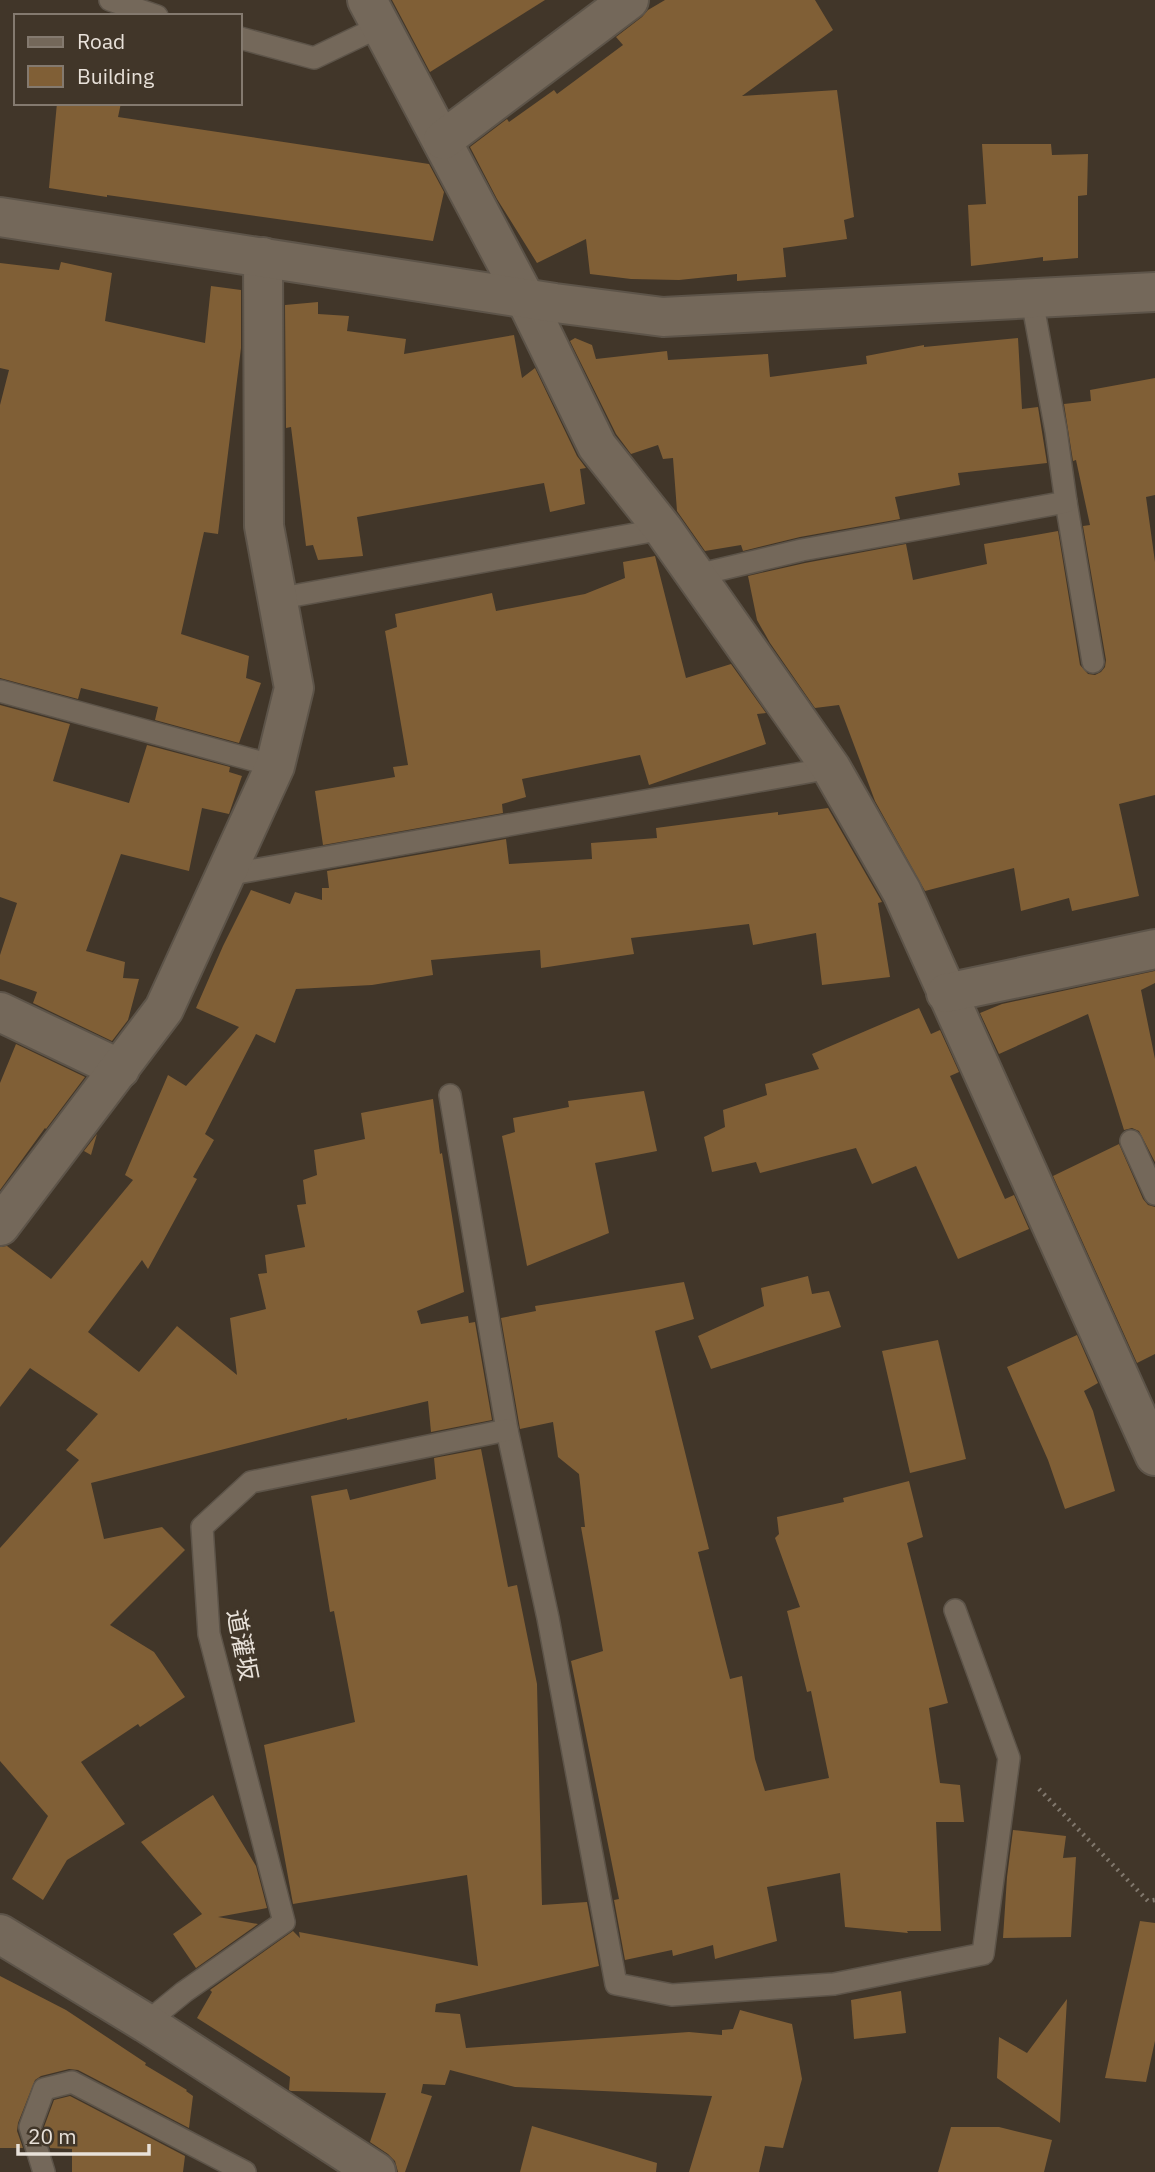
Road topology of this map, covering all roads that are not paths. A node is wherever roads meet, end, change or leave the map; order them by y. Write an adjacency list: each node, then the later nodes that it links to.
1 (110, 0): 4 (lane)
2 (629, 0): 6 (street)
3 (374, 13): 5 (lane); 6 (street)
4 (151, 14)
5 (242, 39)
6 (443, 140): 10 (street)
7 (0, 217): 8 (street)
8 (263, 257): 10 (street); 15 (street)
9 (1155, 292): 11 (street)
10 (525, 298): 11 (street); 13 (street)
11 (1032, 300): 12 (lane)
12 (1066, 502): 14 (lane); 16 (lane)
13 (663, 529): 14 (street); 15 (lane)
14 (697, 575): 19 (street)
15 (276, 599): 18 (street)
16 (1093, 662)
17 (0, 691): 18 (lane)
18 (275, 766): 20 (street)
19 (831, 768): 20 (lane); 22 (street)
20 (226, 875): 24 (street)
21 (1155, 949): 22 (street)
22 (946, 993): 30 (street)
23 (0, 1012): 24 (street)
24 (120, 1069): 28 (street)
25 (450, 1095): 29 (lane)
26 (1131, 1141): 27 (lane)
27 (1155, 1194)
28 (0, 1226)
29 (507, 1430): 31 (lane); 33 (lane, 道灌坂)
30 (1152, 1443)
31 (955, 1611)
32 (0, 1934): 33 (street)
33 (146, 2023): 36 (street)
34 (44, 2172): 35 (lane)
35 (245, 2172)
36 (376, 2172)

